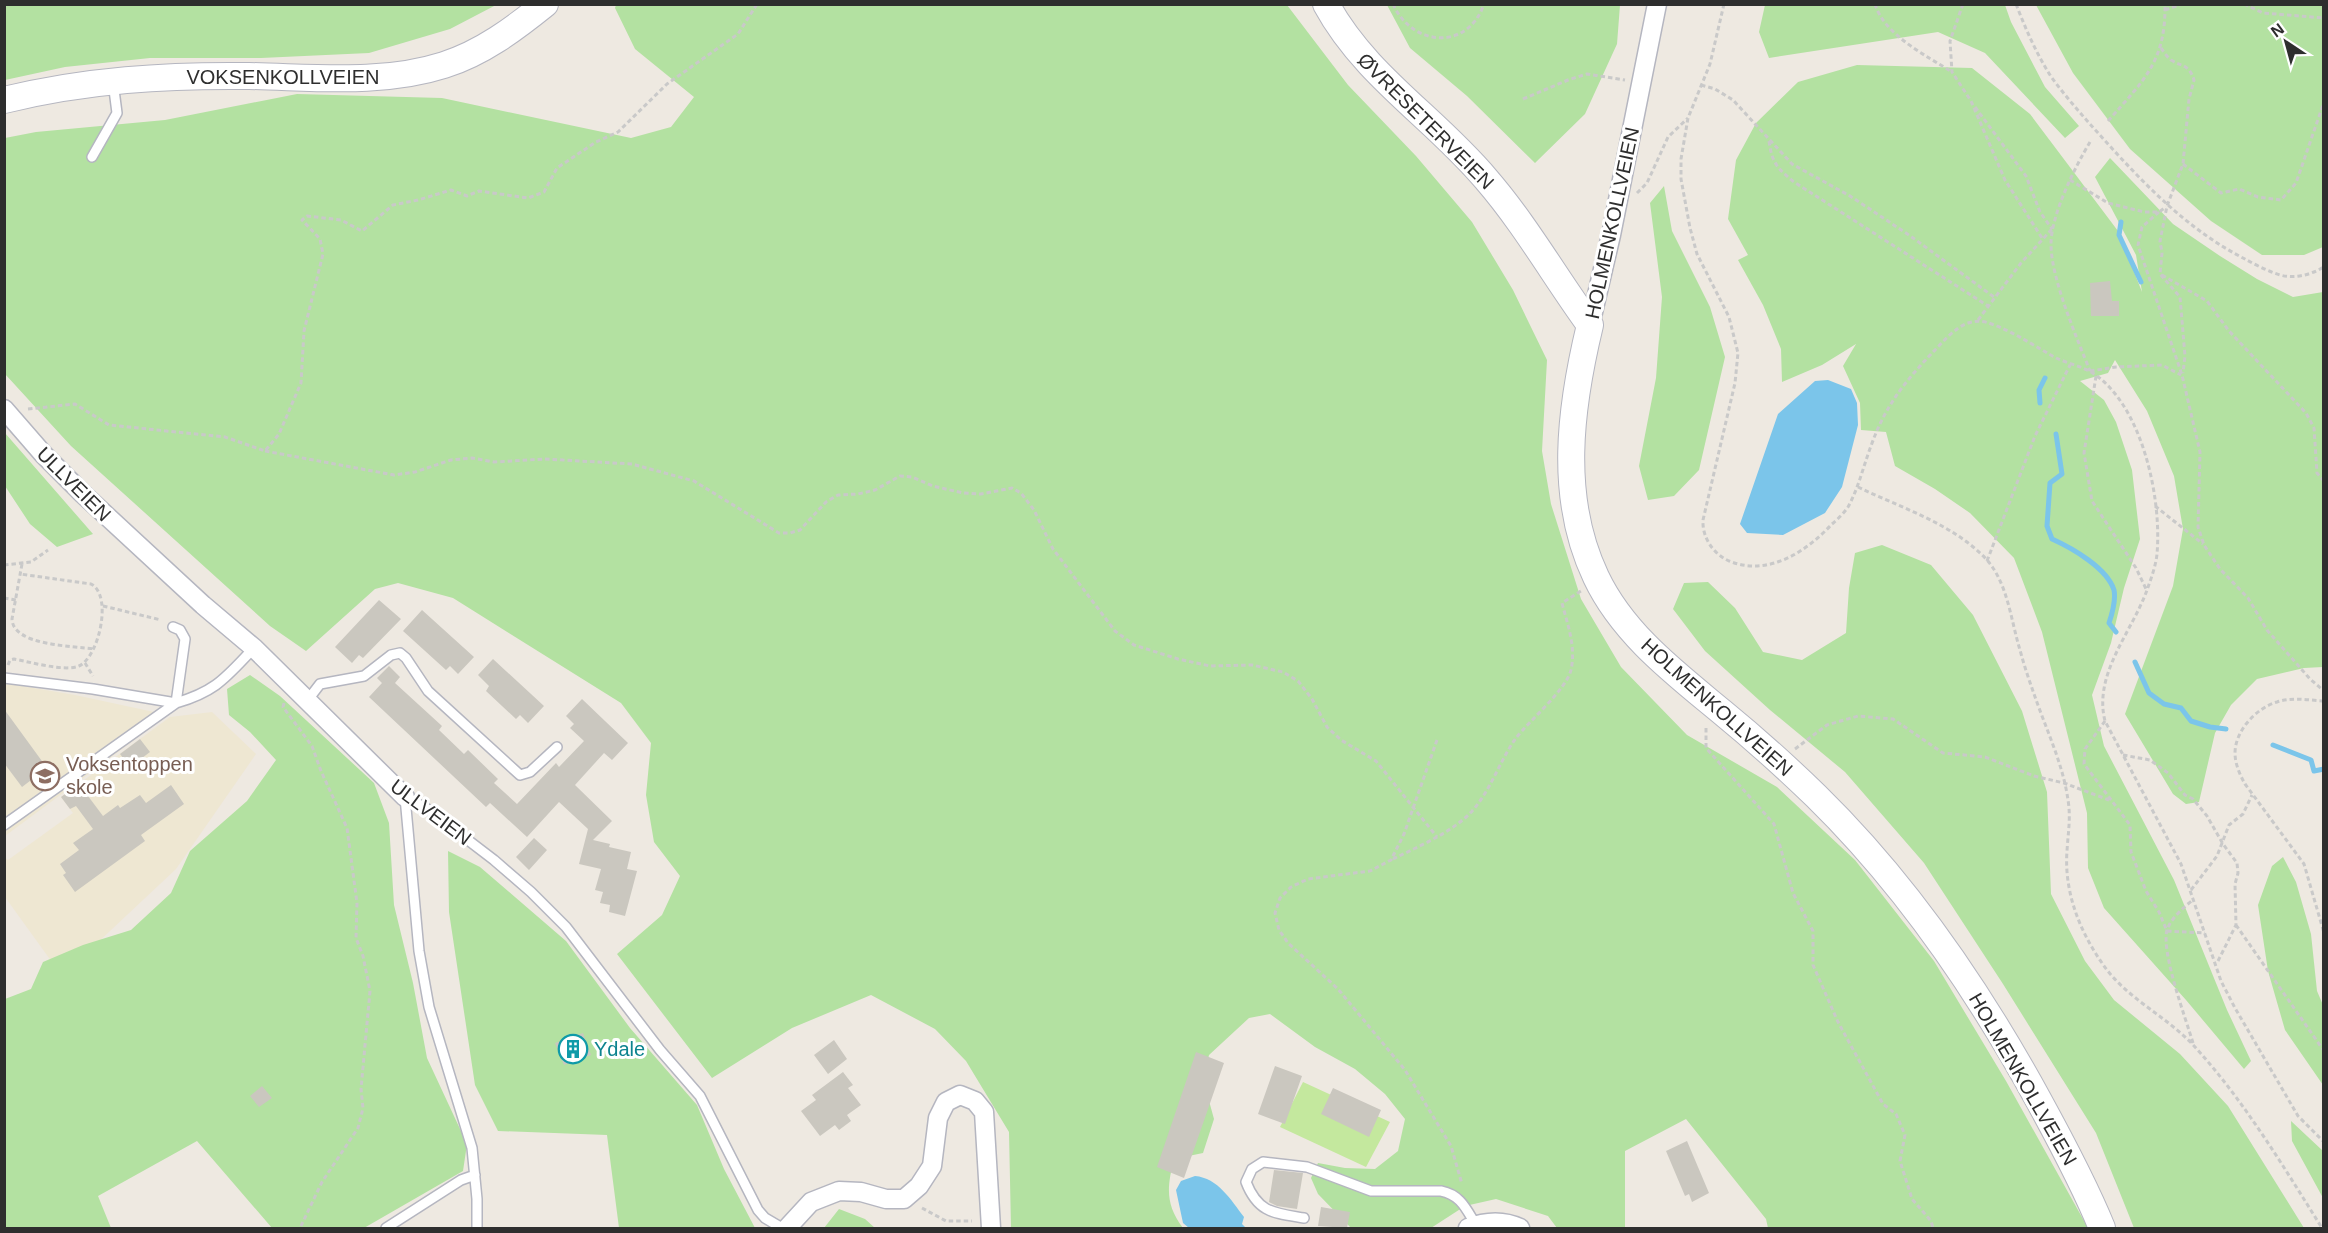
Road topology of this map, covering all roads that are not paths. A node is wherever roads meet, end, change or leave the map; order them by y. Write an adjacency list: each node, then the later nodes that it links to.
1 (545, 4): 4 (main road, VOKSENKOLLVEIEN)
2 (1326, 4): 7 (main road, ØVRESETERVEIEN)
3 (1657, 4): 7 (street, HOLMENKOLLVEIEN)
4 (113, 80): 5 (main road, VOKSENKOLLVEIEN); 6 (lane)
5 (4, 100)
6 (92, 157)
7 (1590, 325): 26 (main road, HOLMENKOLLVEIEN)
8 (5, 410): 10 (street, ULLVEIEN)
9 (172, 627): 13 (lane)
10 (254, 648): 12 (street, ULLVEIEN); 13 (lane)
11 (5, 678): 13 (lane)
12 (307, 701): 14 (lane); 15 (street, ULLVEIEN)
13 (176, 703): 16 (lane)
14 (557, 747)
15 (405, 797): 17 (lane); 23 (lane, ULLVEIEN)
16 (4, 825)
17 (474, 1175): 21 (lane); 22 (lane)
18 (1304, 1218): 20 (lane)
19 (985, 1227): 24 (street)
20 (1472, 1227): 25 (street)
21 (386, 1228)
22 (477, 1228)
23 (782, 1228)
24 (787, 1228)
25 (1520, 1228)
26 (2102, 1228)

